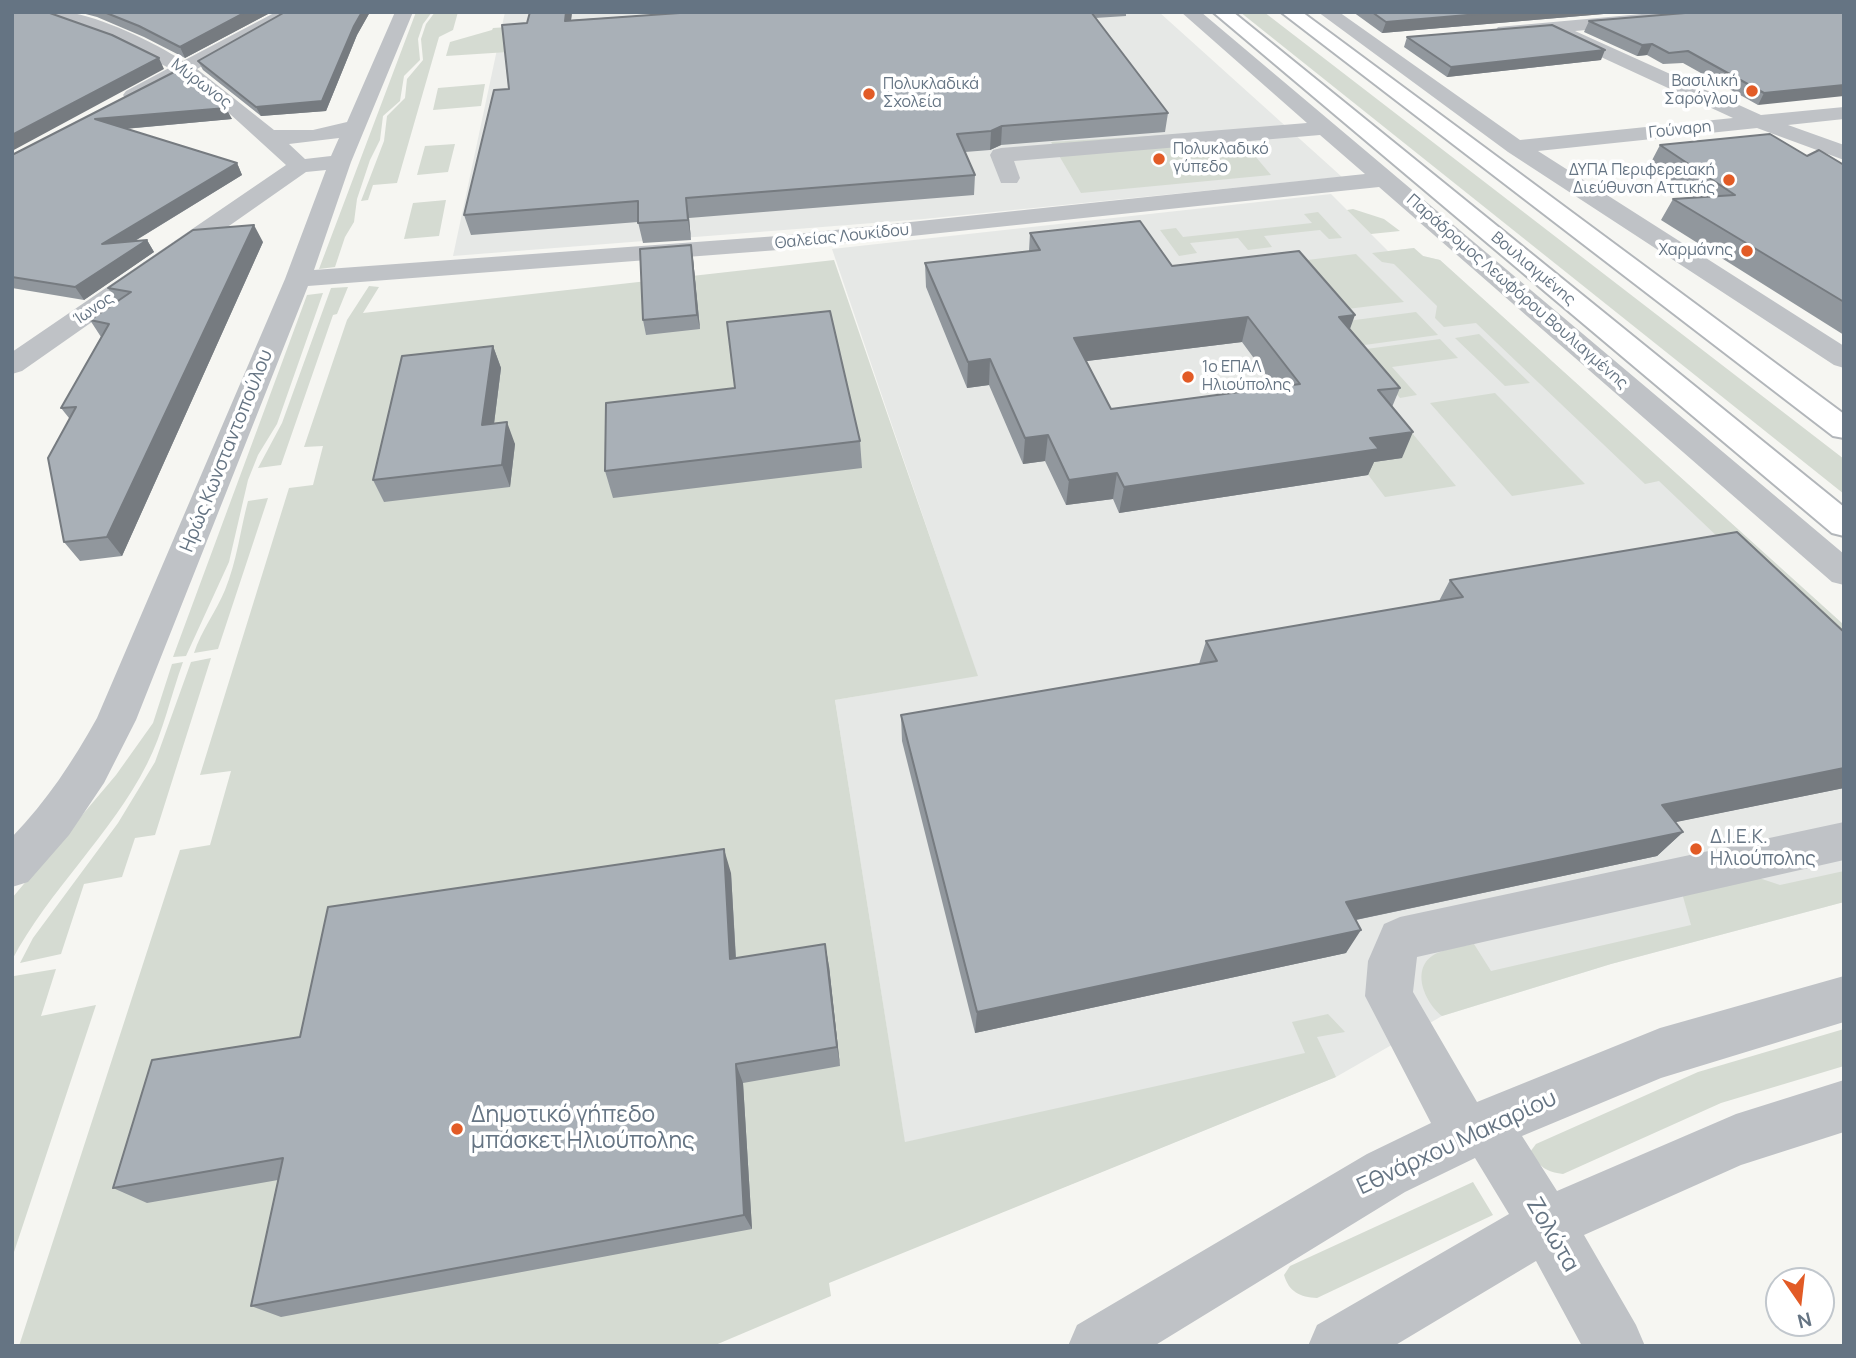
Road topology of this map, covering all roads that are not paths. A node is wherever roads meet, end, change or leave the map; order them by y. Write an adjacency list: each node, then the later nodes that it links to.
1 (48, 12): 15 (street, Μύρωνος)
2 (290, 12): 15 (street)
3 (404, 12): 19 (street, Ηρώς Κωνσταντοπούλου)
4 (1190, 12): 20 (street, Παράδρομος Λεωφόρου Βουλιαγμένης)
5 (1222, 12): 36 (main road, Βουλιαγμένης)
6 (1290, 12): 14 (main road)
7 (1327, 12): 13 (street)
8 (1519, 12): 10 (street)
9 (1732, 12): 10 (street)
10 (1552, 27): 11 (street); 18 (street)
11 (1487, 33)
12 (1396, 40): 13 (street)
13 (1370, 42): 14 (street); 22 (street)
14 (1334, 44): 35 (main road)
15 (181, 69): 16 (street); 21 (street, Μύρωνος)
16 (121, 102)
17 (1844, 113): 18 (street, Γούναρη)
18 (1759, 122): 22 (street, Γούναρη); 23 (street)
19 (355, 126): 21 (street); 24 (street, Ηρώς Κωνσταντοπούλου)
20 (1328, 128): 26 (street); 27 (street, Παράδρομος Λεωφόρου Βουλιαγμένης)
21 (268, 136): 25 (street, Μύρωνος)
22 (1516, 147): 33 (street)
23 (1844, 153)
24 (340, 162): 25 (street); 29 (street, Ηρώς Κωνσταντοπούλου)
25 (300, 166): 30 (street, Ίωνος)
26 (1009, 178)
27 (1385, 179): 28 (street, Παράδρομος Λεωφόρου Βουλιαγμένης); 32 (street, Θαλείας Λουκίδου)
28 (1408, 198): 31 (street); 37 (street, Παράδρομος Λεωφόρου Βουλιαγμένης)
29 (306, 200): 30 (street, Ίωνος); 32 (street, Ηρώς Κωνσταντοπούλου)
30 (246, 206): 34 (street, Ίωνος)
31 (916, 252)
32 (298, 279): 39 (street, Ηρώς Κωνσταντοπούλου)
33 (1844, 359)
34 (12, 365)
35 (1844, 429)
36 (1844, 525)
37 (1844, 573)
38 (1844, 841): 43 (street, Ζολώτα)
39 (12, 868)
40 (1844, 999): 43 (street, Εθνάρχου Μακαρίου)
41 (1844, 1106): 42 (street)
42 (1789, 1124): 44 (street); 45 (street)
43 (1476, 1130): 45 (street, Ζολώτα); 46 (street, Εθνάρχου Μακαρίου)
44 (1844, 1136)
45 (1546, 1224): 47 (street); 48 (street, Ζολώτα)
46 (1106, 1344)
47 (1338, 1346)
48 (1615, 1346)

